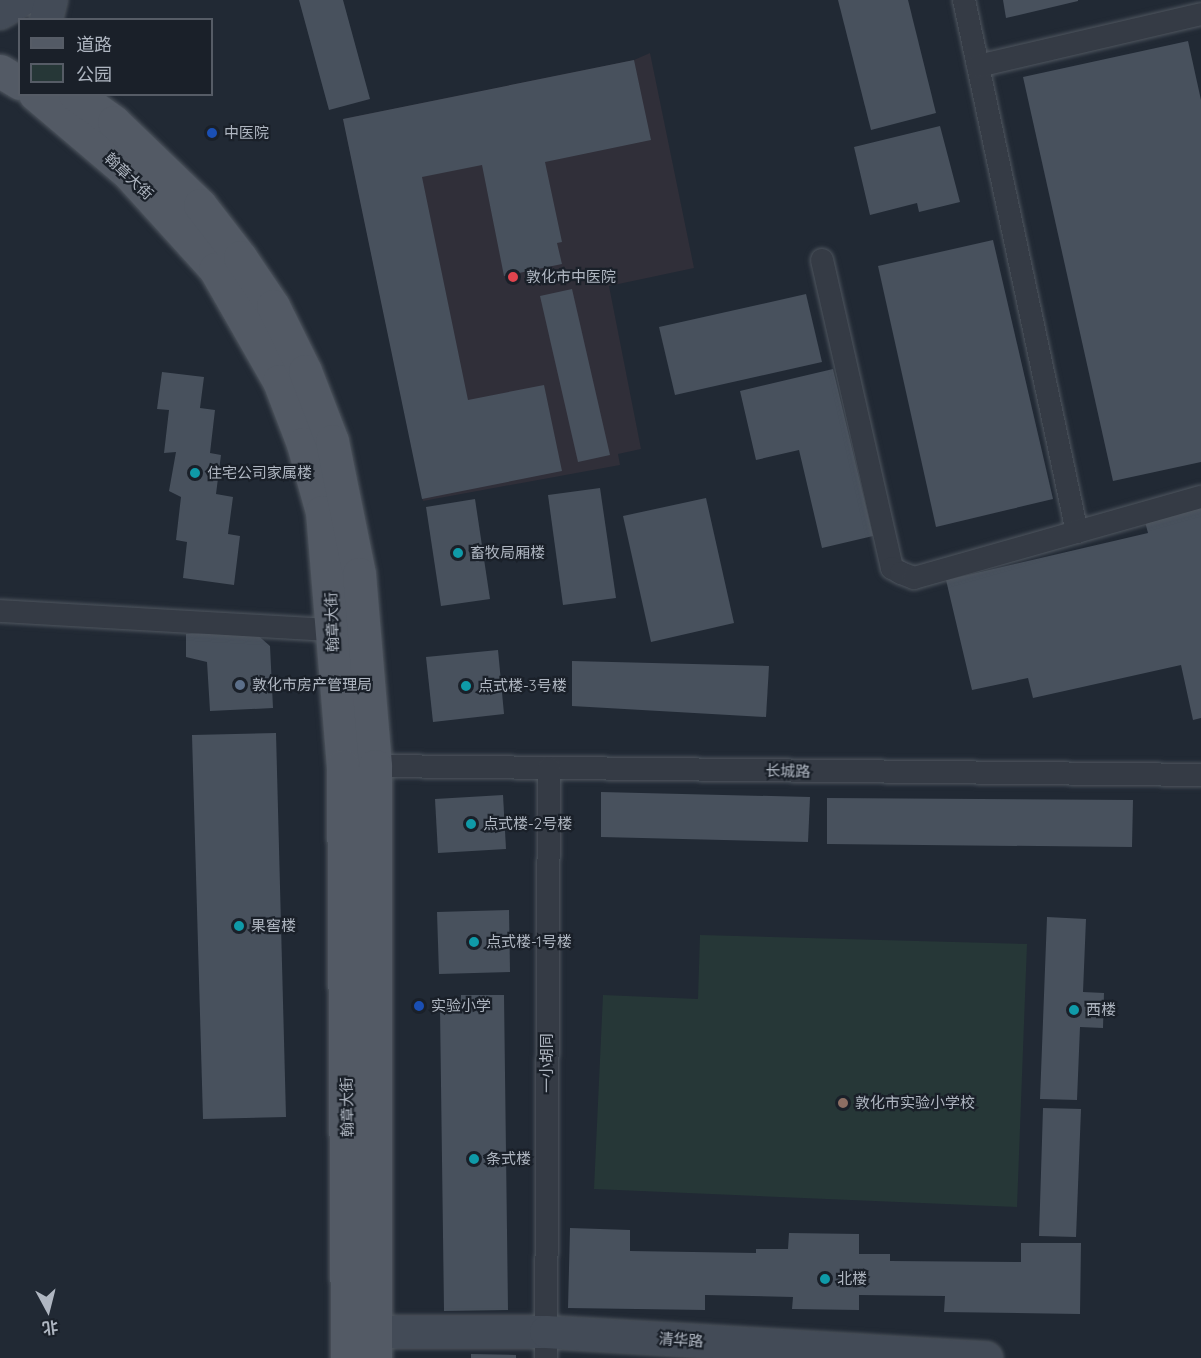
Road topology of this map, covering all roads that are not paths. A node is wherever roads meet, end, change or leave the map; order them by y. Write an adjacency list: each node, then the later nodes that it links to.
1 (22, 0): 5 (street)
2 (51, 0): 6 (street)
3 (964, 0): 9 (street)
4 (1200, 12): 9 (street)
5 (0, 13)
6 (46, 18)
7 (0, 50): 8 (main road)
8 (18, 60)
9 (978, 66): 16 (street)
10 (0, 71): 11 (main road)
11 (18, 82)
12 (37, 96): 18 (main road, 翰章大街)
13 (78, 96): 19 (main road, 翰章大街)
14 (822, 260): 16 (street)
15 (1201, 497): 16 (street)
16 (1077, 532)
17 (0, 611): 18 (street)
18 (331, 630): 24 (main road, 翰章大街)
19 (375, 766): 20 (street, 长城路); 22 (main road, 翰章大街)
20 (549, 768): 21 (street, 长城路); 23 (street, 一小胡同)
21 (1201, 775)
22 (376, 1345): 23 (street, 清华路)
23 (546, 1345): 25 (street, 清华路)
24 (347, 1358)
25 (986, 1358)

